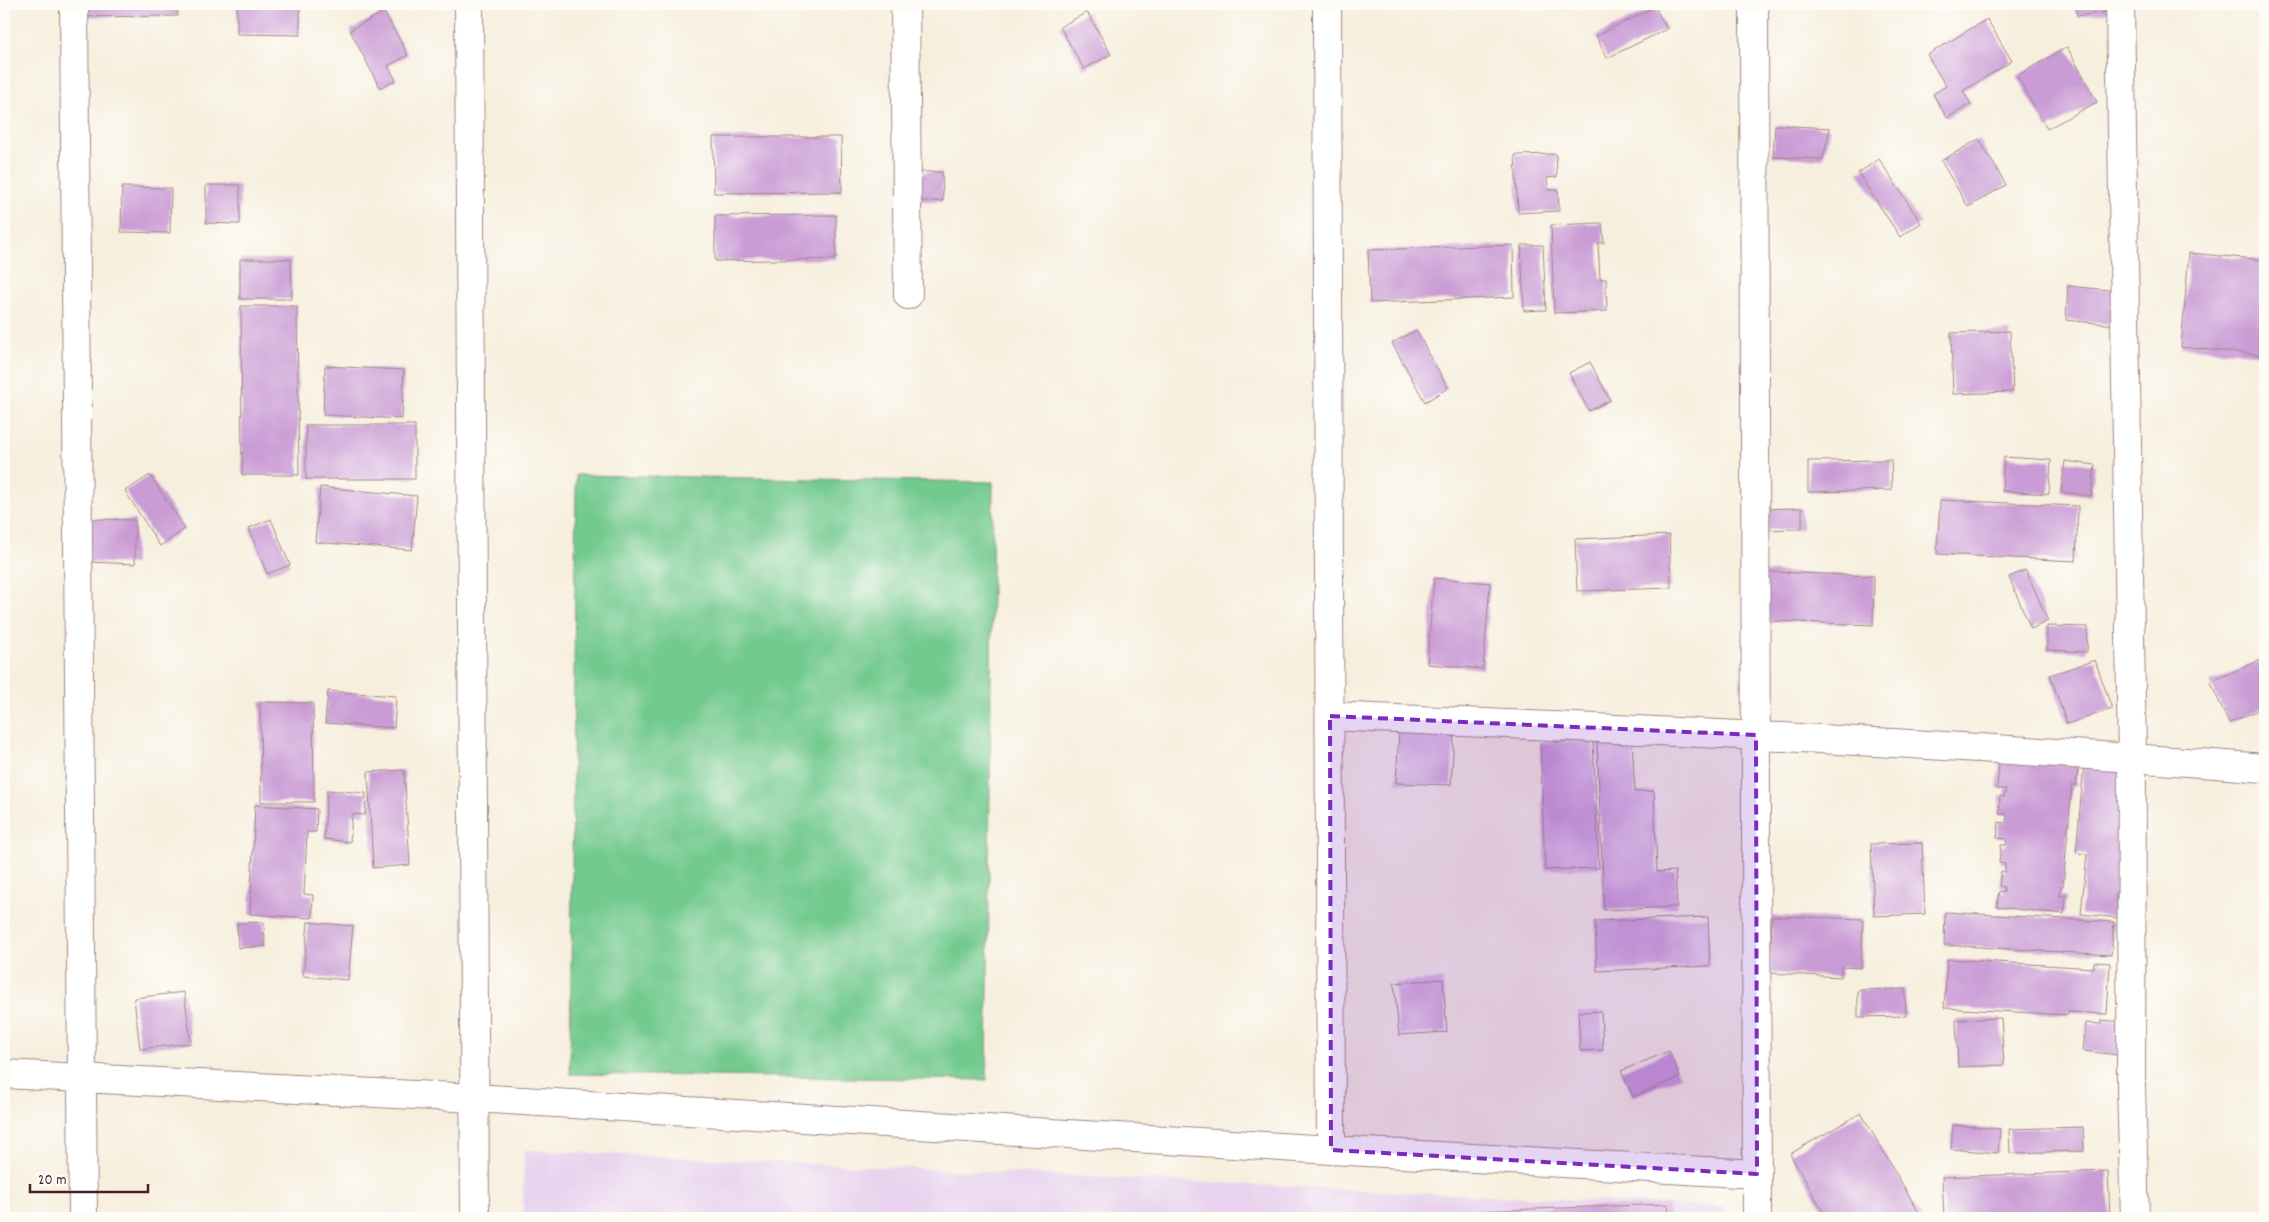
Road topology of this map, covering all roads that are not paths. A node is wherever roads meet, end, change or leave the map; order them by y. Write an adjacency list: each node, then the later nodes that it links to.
1 (74, 4): 13 (street)
2 (469, 4): 14 (street)
3 (906, 4): 7 (street)
4 (1327, 4): 8 (street)
5 (1754, 4): 9 (street)
6 (2120, 4): 10 (street)
7 (908, 295)
8 (1330, 716): 9 (street); 15 (street)
9 (1756, 735): 10 (street); 16 (street)
10 (2132, 758): 11 (street); 20 (street)
11 (2265, 768)
12 (4, 1074): 13 (street)
13 (83, 1078): 14 (street); 17 (street)
14 (474, 1098): 15 (street); 18 (street)
15 (1331, 1150): 16 (street)
16 (1757, 1174): 19 (street)
17 (84, 1218)
18 (474, 1218)
19 (1757, 1218)
20 (2135, 1218)

